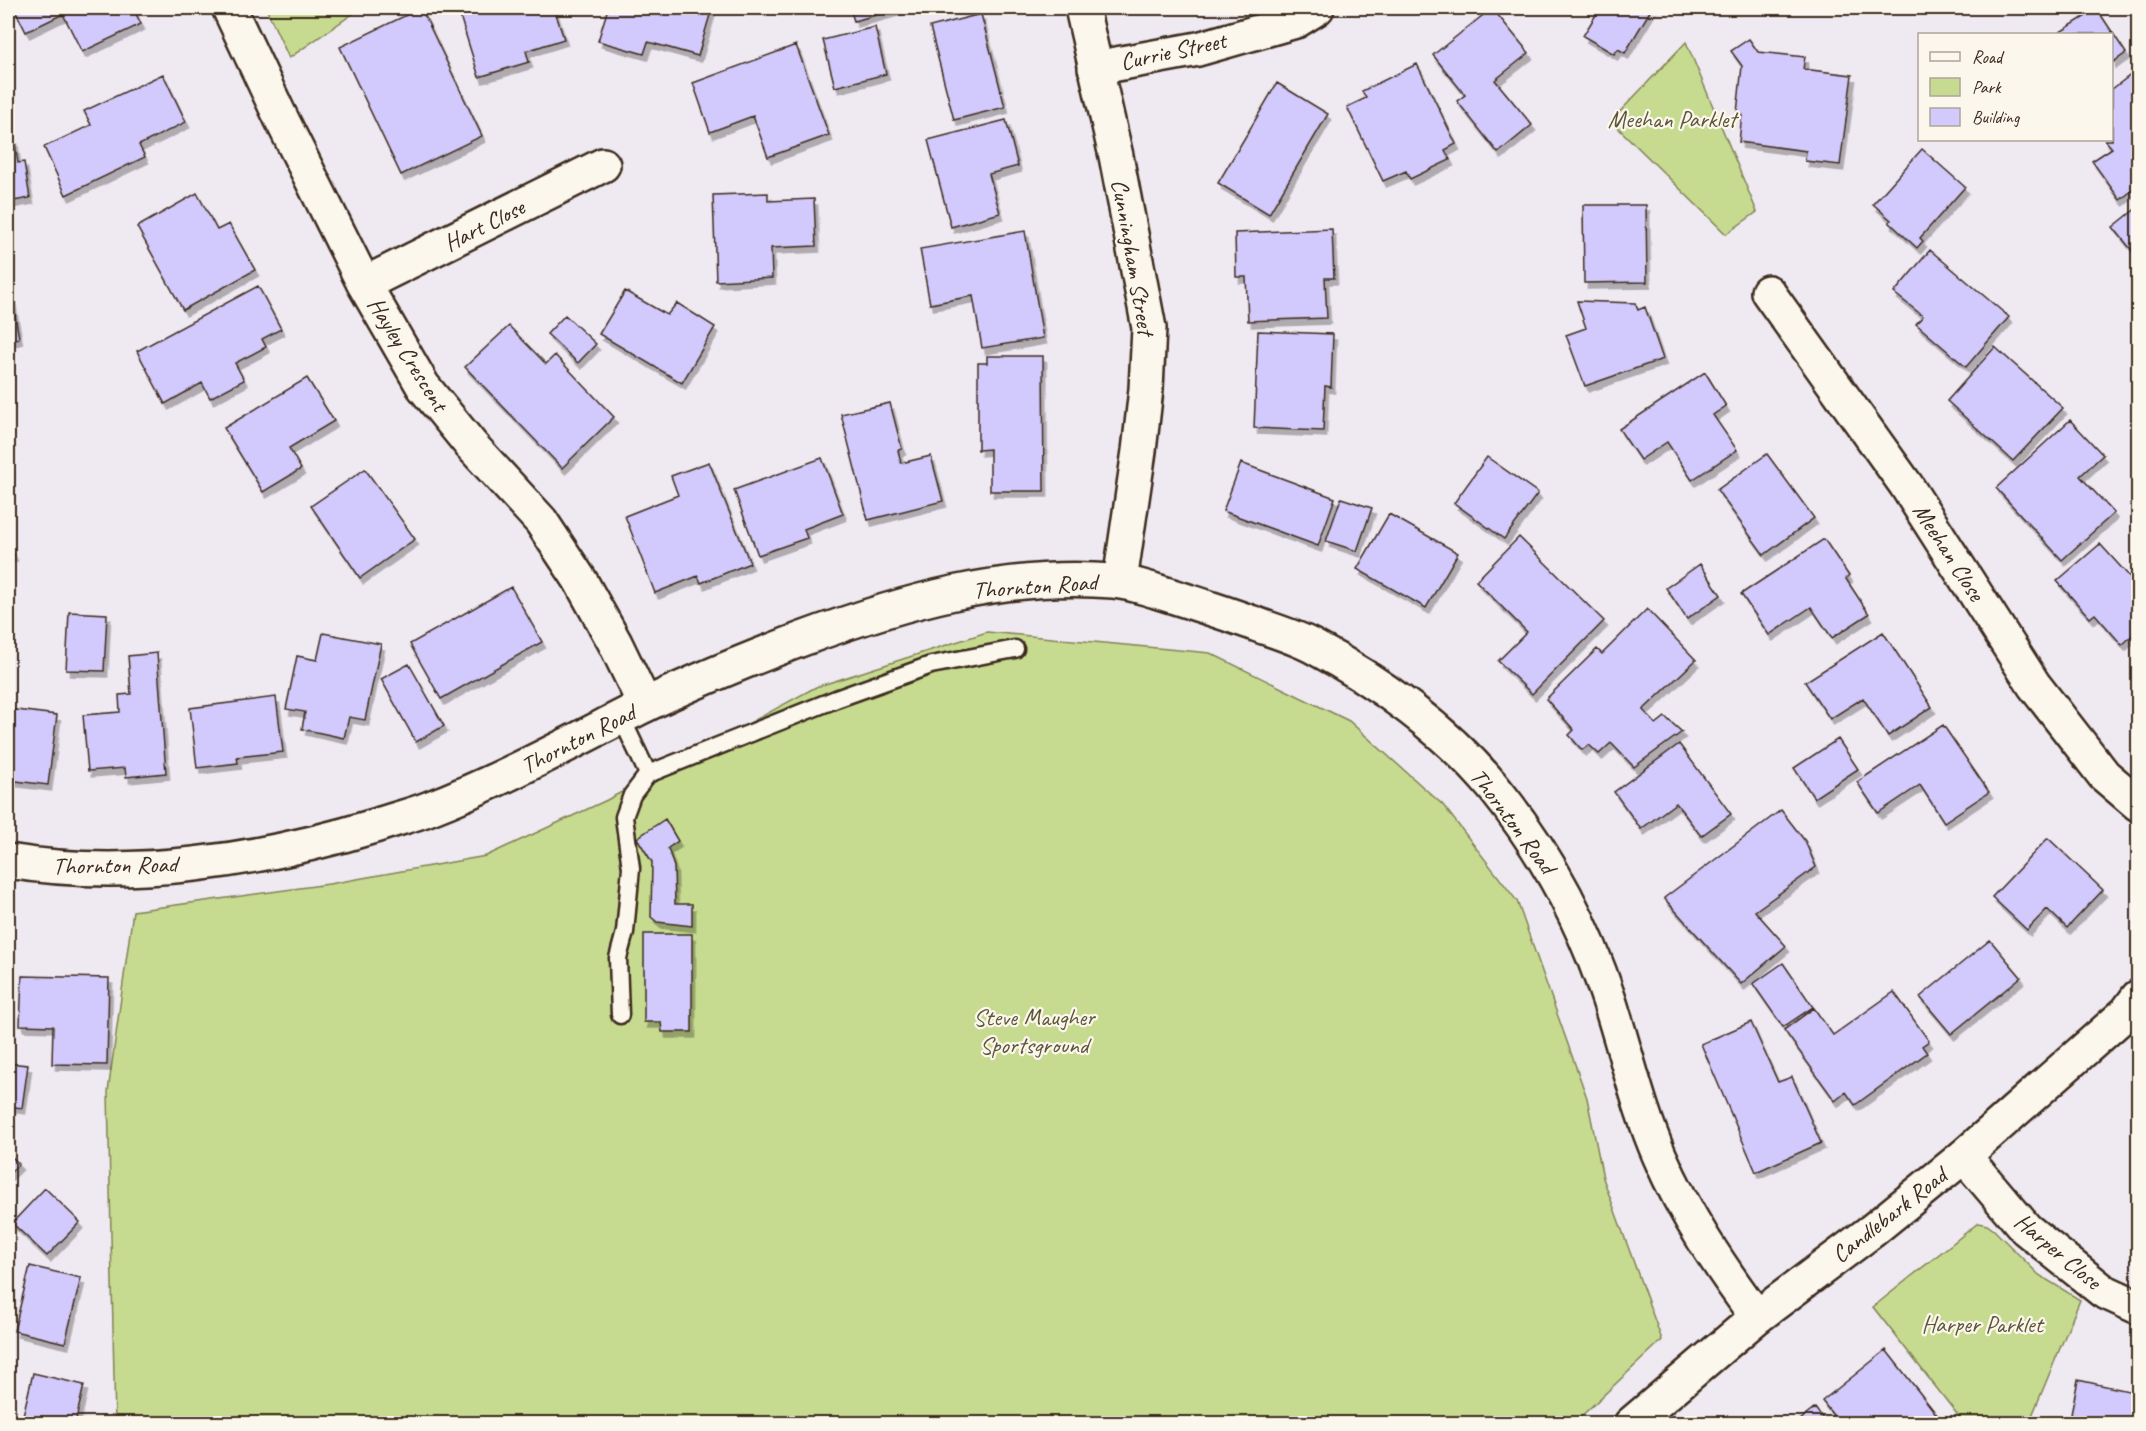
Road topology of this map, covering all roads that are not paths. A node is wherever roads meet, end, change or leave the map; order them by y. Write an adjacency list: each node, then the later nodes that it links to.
1 (229, 8): 6 (street, Hayley Crescent)
2 (1082, 8): 4 (street, Cunningham Street)
3 (1317, 8): 4 (street, Currie Street)
4 (1095, 68): 8 (street, Cunningham Street)
5 (603, 165): 6 (street, Hart Close)
6 (364, 284): 10 (street, Hayley Crescent)
7 (1768, 292): 12 (street, Meehan Close)
8 (1120, 581): 10 (street, Thornton Road); 18 (street, Thornton Road)
9 (1015, 649): 11 (lane)
10 (633, 711): 11 (lane); 13 (street, Thornton Road)
11 (648, 774): 15 (lane)
12 (2139, 804)
13 (8, 861)
14 (2139, 997): 16 (street, Candlebark Road)
15 (620, 1014)
16 (1964, 1156): 17 (street, Harper Close); 18 (street, Candlebark Road)
17 (2139, 1307)
18 (1756, 1317): 19 (street, Candlebark Road)
19 (1631, 1424)

